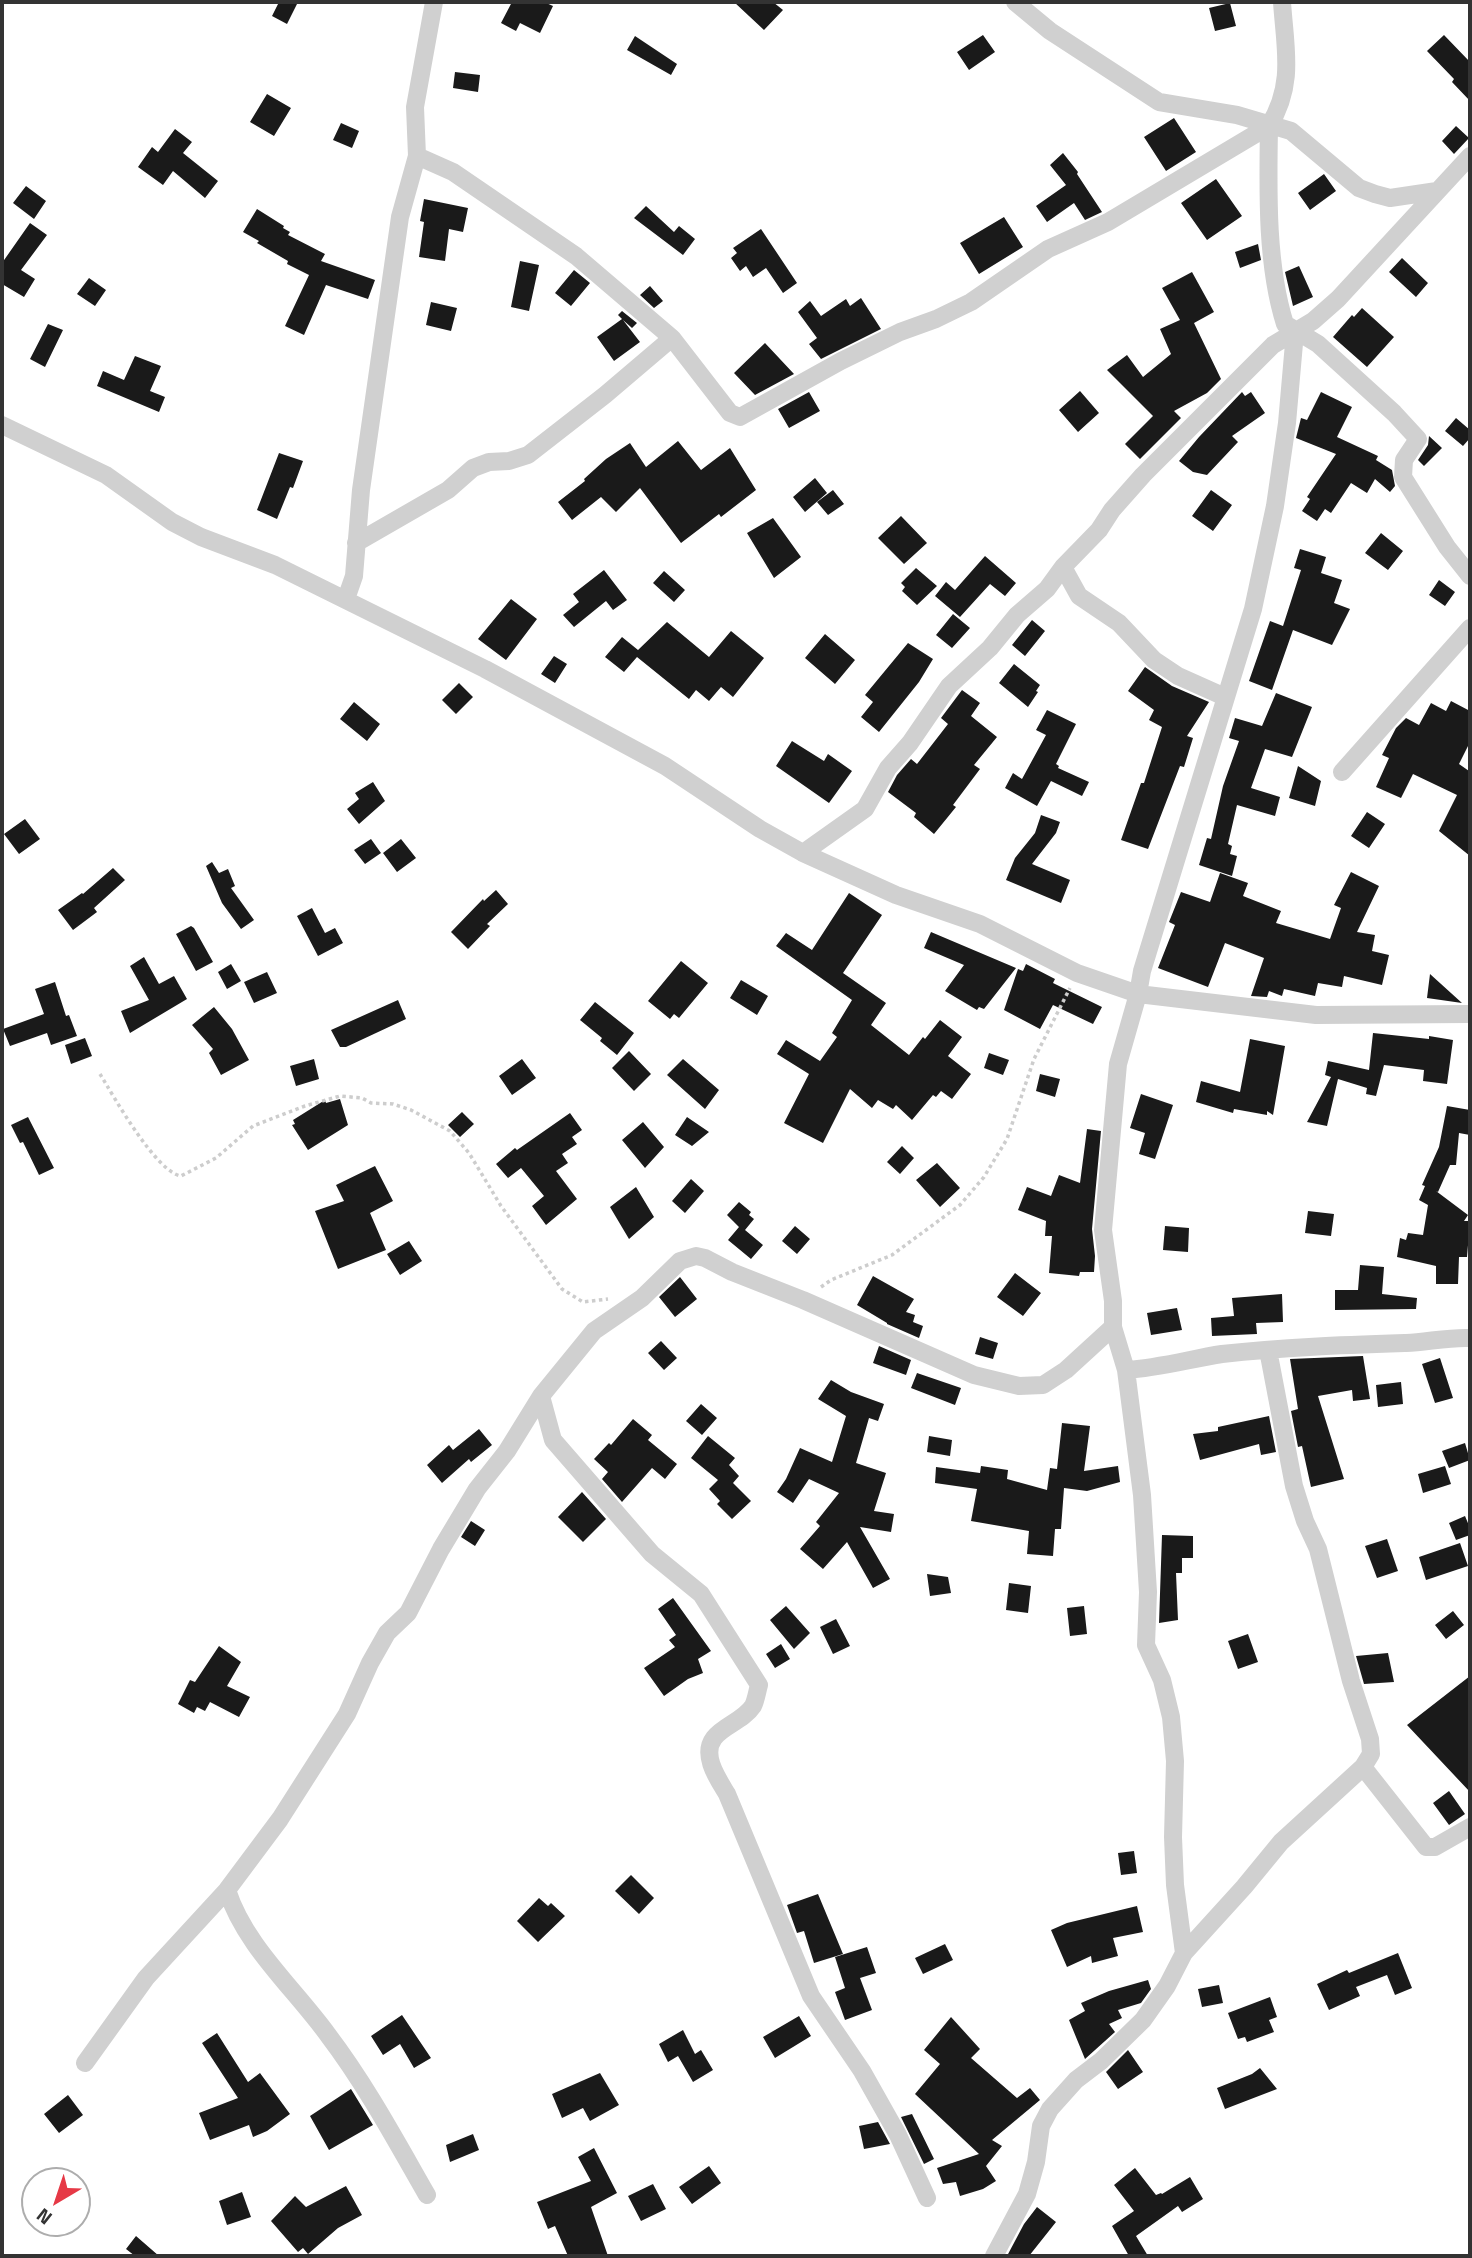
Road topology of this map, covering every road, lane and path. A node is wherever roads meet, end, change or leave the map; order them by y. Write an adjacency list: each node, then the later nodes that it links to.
1 (434, 2): 5 (street)
2 (1015, 2): 4 (street)
3 (1282, 2): 4 (street)
4 (1269, 126): 7 (street); 8 (street); 9 (street)
5 (417, 156): 9 (street); 11 (street)
6 (1470, 156): 7 (street)
7 (1437, 191): 8 (street)
8 (1295, 332): 12 (street); 13 (street); 16 (street)
9 (672, 338): 11 (street)
10 (2, 425): 14 (street)
11 (356, 543): 14 (street)
12 (1063, 566): 16 (street); 18 (street)
13 (1470, 576)
14 (346, 599): 18 (street)
15 (1470, 628): 17 (street)
16 (1225, 697): 20 (street)
17 (1342, 772)
18 (803, 853): 19 (street)
19 (1077, 973): 20 (street); 24 (path)
20 (1138, 994): 21 (street); 25 (street)
21 (1470, 1014)
22 (100, 1074): 23 (path)
23 (642, 1298): 24 (street); 29 (street)
24 (803, 1300): 25 (street)
25 (1113, 1327): 28 (street)
26 (1470, 1338): 27 (street)
27 (1268, 1350): 28 (street); 30 (street)
28 (1126, 1370): 33 (street)
29 (541, 1396): 32 (street); 36 (street)
30 (1363, 1767): 31 (street); 33 (street)
31 (1470, 1827)
32 (227, 1890): 34 (street); 35 (street)
33 (1184, 1953): 37 (street)
34 (85, 2063)
35 (427, 2195)
36 (927, 2198)
37 (994, 2256)

